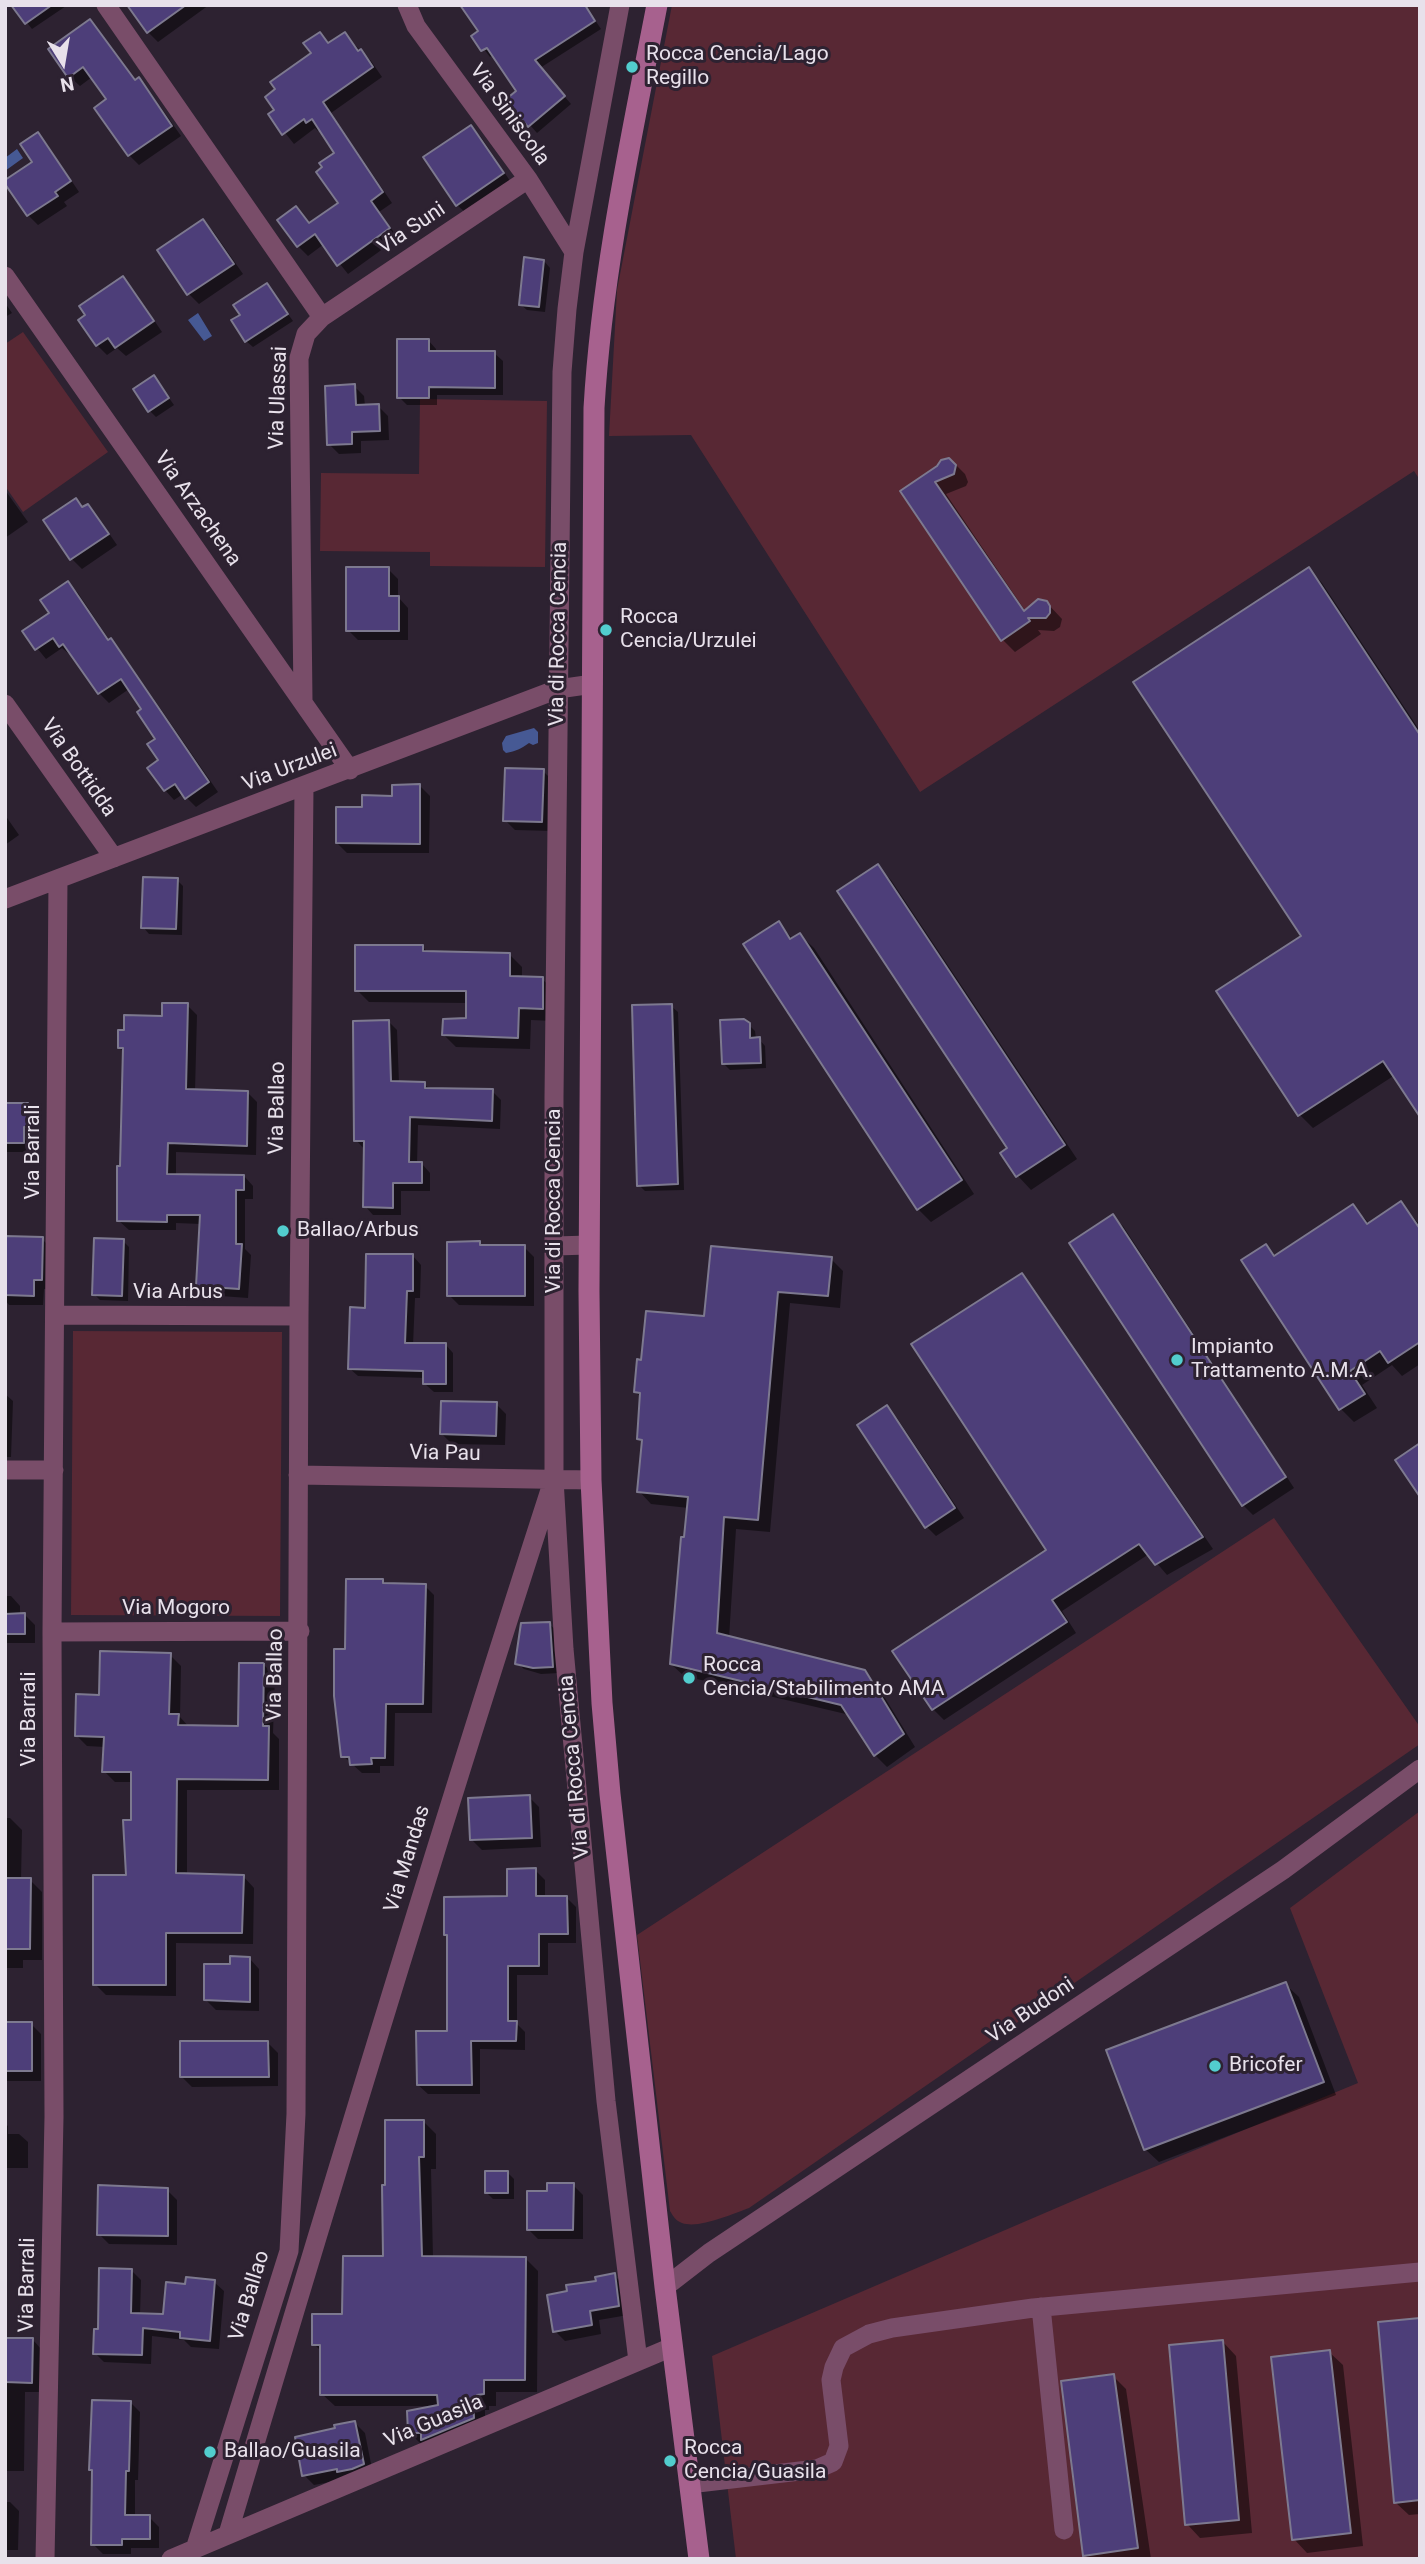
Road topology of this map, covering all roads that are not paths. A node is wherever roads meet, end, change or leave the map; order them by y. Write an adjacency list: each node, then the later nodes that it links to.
1 (106, 5): 8 (street)
2 (407, 5): 5 (street, Via Siniscola)
3 (620, 5): 6 (street, Via di Rocca Cencia)
4 (652, 7): 9 (main road, Via di Rocca Cencia)
5 (528, 179): 6 (street, Via Siniscola); 8 (street, Via Suni)
6 (574, 251): 10 (street, Via di Rocca Cencia)
7 (5, 276): 11 (street, Via Arzachena)
8 (322, 317): 11 (street, Via Ulassai)
9 (593, 684): 10 (street, Via Urzulei); 18 (main road, Via di Rocca Cencia)
10 (558, 690): 13 (street, Via Urzulei); 19 (street, Via di Rocca Cencia)
11 (303, 700): 13 (street, Via Arzachena)
12 (5, 704): 15 (street, Via Bottidda)
13 (350, 770): 14 (street, Via Urzulei)
14 (304, 787): 15 (street, Via Urzulei); 21 (street, Via Ballao)
15 (114, 859): 16 (street, Via Urzulei)
16 (58, 879): 17 (street, Via Urzulei); 20 (street, Via Barrali)
17 (5, 899)
18 (589, 1245): 19 (street); 26 (main road, Via di Rocca Cencia)
19 (555, 1246): 25 (street, Via di Rocca Cencia)
20 (56, 1315): 21 (street, Via Arbus); 23 (street, Via Barrali)
21 (299, 1316): 24 (street, Via Ballao)
22 (5, 1470): 23 (street)
23 (54, 1470): 28 (street, Via Barrali)
24 (298, 1475): 25 (street, Via Pau); 27 (street, Via Ballao)
25 (554, 1479): 26 (street, Via Pau); 31 (street, Via Mandas); 40 (street, Via di Rocca Cencia)
26 (590, 1479): 35 (main road, Via di Rocca Cencia)
27 (300, 1631): 28 (street, Via Mogoro); 30 (street, Via Ballao)
28 (52, 1632): 49 (street, Via Barrali)
29 (1420, 1769): 35 (street, Via Budoni)
30 (289, 2250): 31 (street); 36 (street, Via Ballao)
31 (310, 2255): 37 (street, Via Mandas)
32 (1420, 2260): 34 (street)
33 (1420, 2272): 34 (street)
34 (1388, 2275): 38 (street)
35 (665, 2287): 39 (main road, Via di Rocca Cencia)
36 (274, 2299): 37 (street); 41 (street, Via Ballao)
37 (296, 2304): 42 (street, Via Mandas)
38 (1041, 2307): 45 (street); 46 (street)
39 (672, 2347): 40 (street); 45 (main road, Via di Rocca Cencia)
40 (638, 2361): 47 (street, Via Guasila)
41 (251, 2369): 42 (street); 43 (street, Via Ballao)
42 (275, 2376): 44 (street, Via Mandas)
43 (227, 2446): 44 (street); 48 (street, Via Ballao)
44 (252, 2454): 47 (street, Via Mandas)
45 (688, 2484): 51 (main road, Via di Rocca Cencia)
46 (1064, 2530)
47 (228, 2534): 48 (street, Via Guasila)
48 (195, 2549): 50 (street, Via Guasila)
49 (45, 2559)
50 (171, 2559)
51 (699, 2559)

